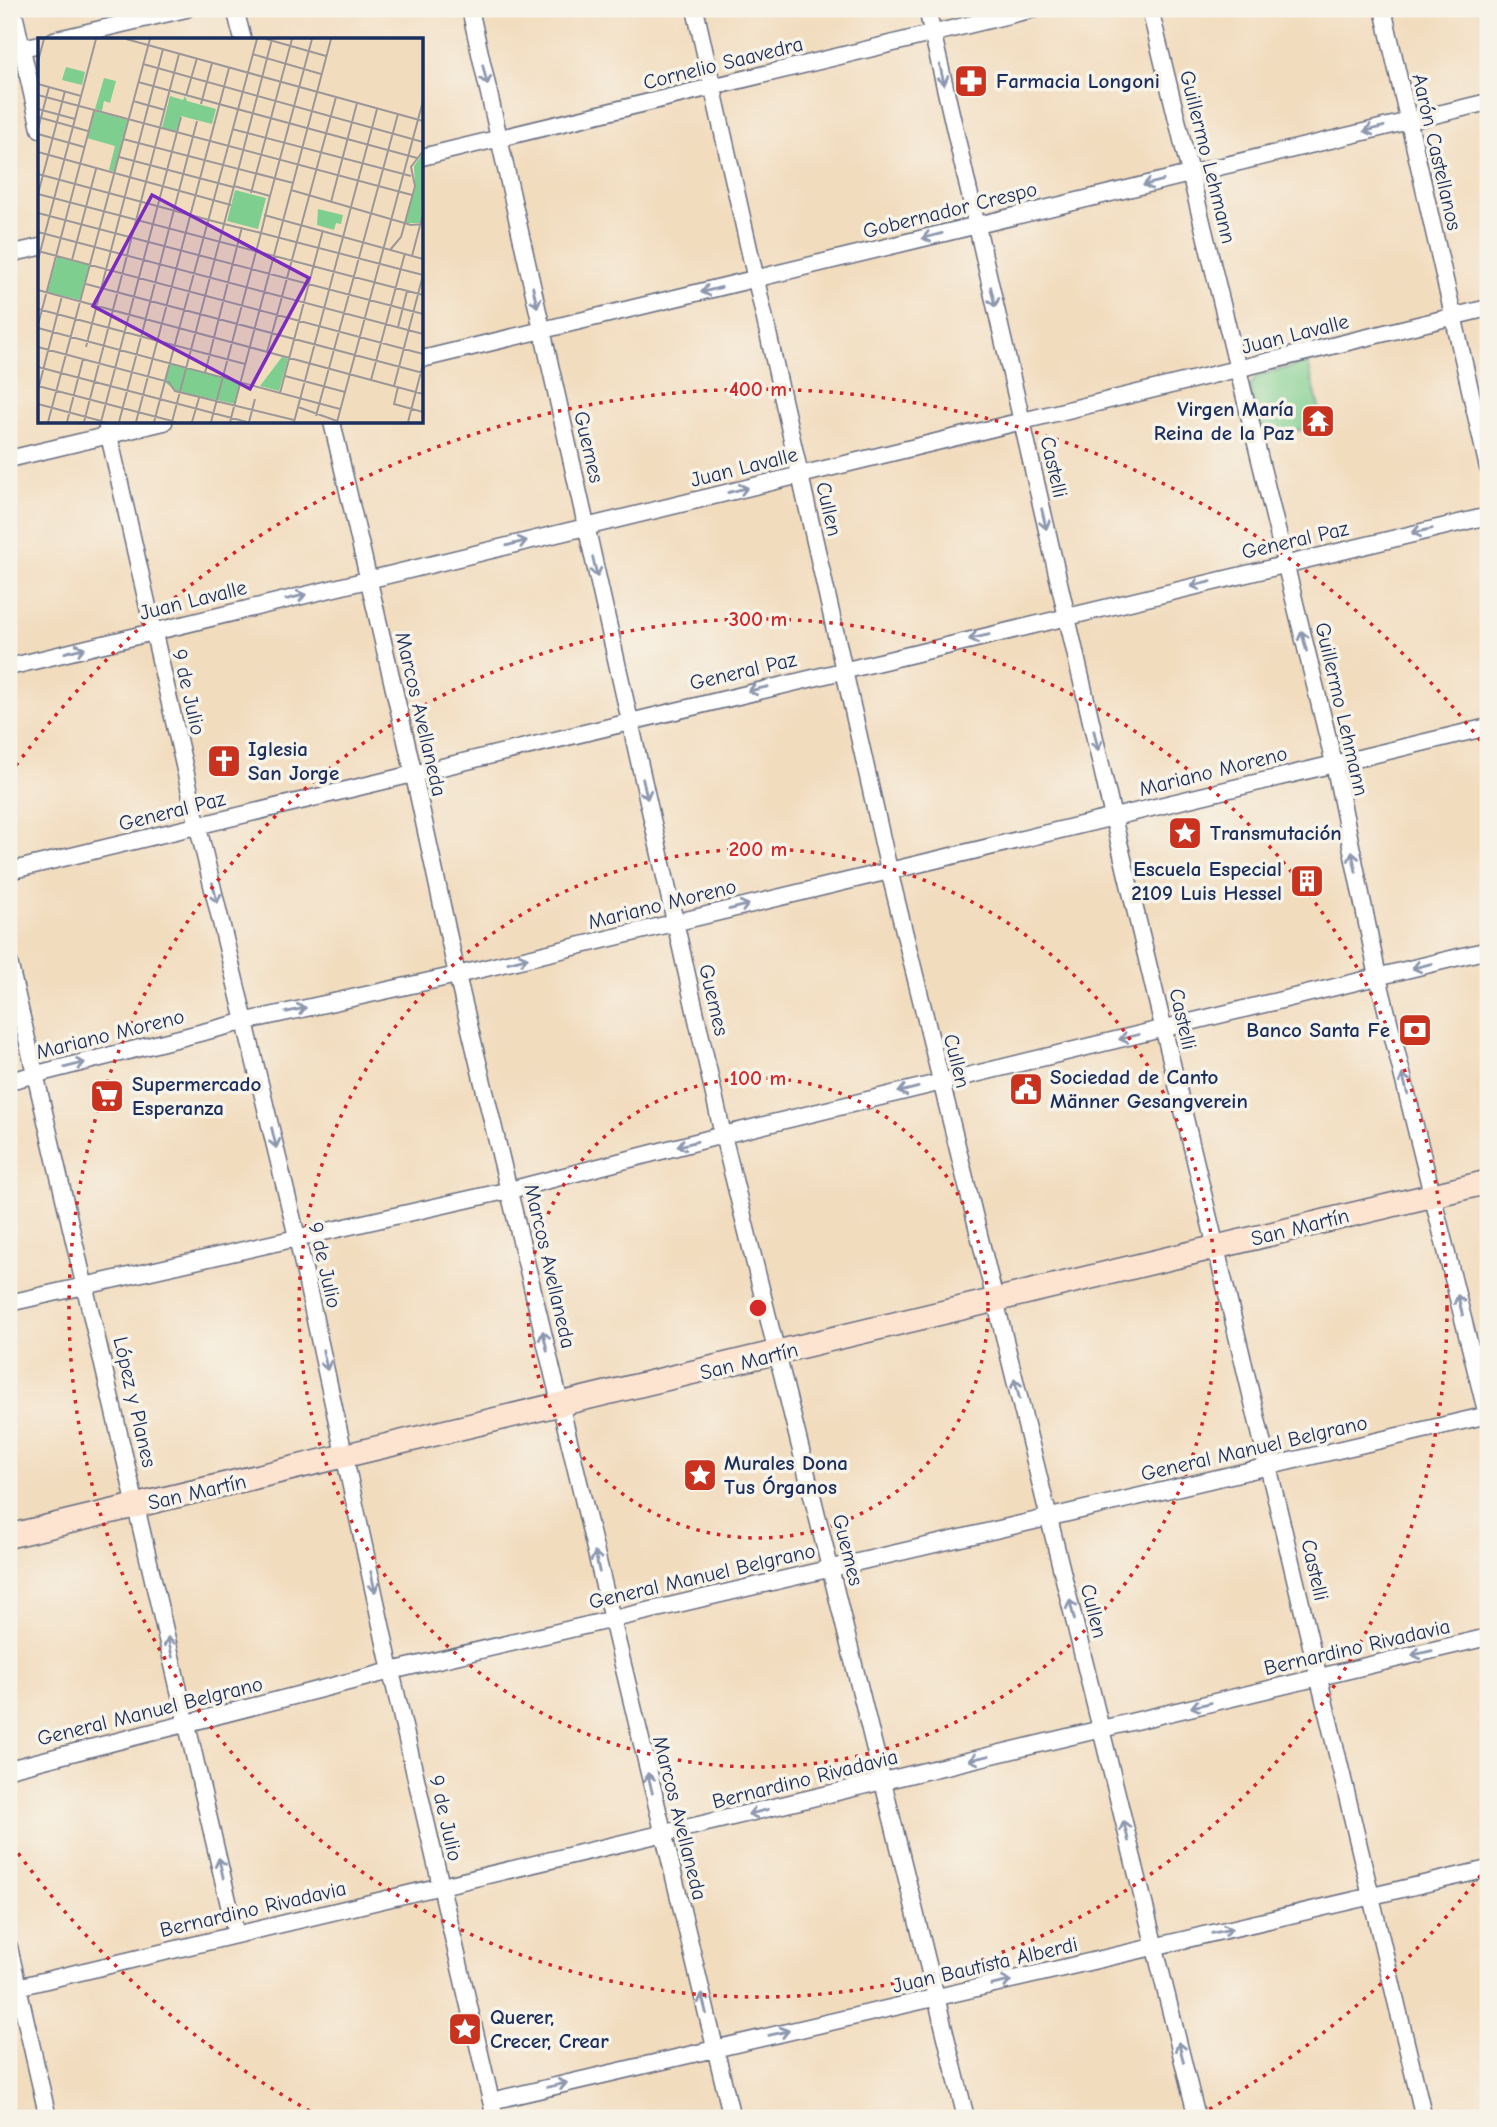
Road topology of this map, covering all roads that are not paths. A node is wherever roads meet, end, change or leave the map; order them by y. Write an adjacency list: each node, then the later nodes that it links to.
1 (13, 9): 14 (street)
2 (186, 9): 11 (street)
3 (235, 9): 12 (street)
4 (470, 9): 19 (street, Guemes, one-way to 19)
5 (695, 9): 15 (street, Cullen)
6 (927, 9): 10 (street, Castelli)
7 (1034, 9): 10 (street, Cornelio Saavedra)
8 (1150, 9): 21 (street, Guillermo Lehmann)
9 (1383, 9): 17 (street, Aarón Castellanos)
10 (933, 33): 15 (street, Cornelio Saavedra); 22 (street, Castelli, one-way to 22)
11 (63, 38)
12 (242, 38)
13 (38, 44): 14 (street)
14 (15, 50): 18 (street)
15 (713, 87): 19 (street, Cornelio Saavedra); 25 (street, Cullen)
16 (1488, 102): 17 (street, Gobernador Crespo)
17 (1409, 121): 21 (street, Gobernador Crespo, one-way to 21); 27 (street, Aarón Castellanos)
18 (38, 123)
19 (499, 138): 20 (street, Cornelio Saavedra); 28 (street, Guemes, one-way to 28)
20 (424, 157)
21 (1190, 173): 22 (street, Gobernador Crespo, one-way to 22); 30 (street, Guillermo Lehmann)
22 (977, 225): 25 (street, Gobernador Crespo, one-way to 25); 31 (street, Castelli, one-way to 31)
23 (38, 247): 24 (street)
24 (9, 254)
25 (756, 279): 28 (street, Gobernador Crespo, one-way to 28); 37 (street, Cullen)
26 (1488, 308): 27 (street, Juan Lavalle)
27 (1454, 317): 30 (street, Juan Lavalle); 36 (street, Aarón Castellanos)
28 (542, 330): 29 (street, Gobernador Crespo); 39 (street, Guemes)
29 (424, 359)
30 (1238, 369): 31 (street, Juan Lavalle); 40 (street, Guillermo Lehmann)
31 (1022, 421): 37 (street, Juan Lavalle); 42 (street, Castelli, one-way to 42)
32 (145, 424): 34 (street)
33 (332, 424): 41 (street, Marcos Avellaneda)
34 (108, 428): 35 (street); 43 (street, 9 de Julio)
35 (9, 459)
36 (1488, 468)
37 (800, 475): 39 (street, Juan Lavalle, one-way to 37); 45 (street, Cullen)
38 (1488, 516): 40 (street, General Paz, one-way to 40)
39 (586, 527): 41 (street, Juan Lavalle, one-way to 39); 46 (street, Guemes, one-way to 46)
40 (1286, 564): 42 (street, General Paz, one-way to 42); 48 (street, Guillermo Lehmann, one-way to 40)
41 (369, 580): 43 (street, Juan Lavalle, one-way to 41); 49 (street, Marcos Avellaneda)
42 (1067, 616): 45 (street, General Paz, one-way to 45); 50 (street, Castelli, one-way to 50)
43 (154, 631): 44 (street, Juan Lavalle, one-way to 43); 51 (street, 9 de Julio)
44 (9, 667)
45 (844, 669): 46 (street, General Paz, one-way to 46); 52 (street, Cullen)
46 (629, 720): 49 (street, General Paz); 54 (street, Guemes, one-way to 54)
47 (1488, 727): 48 (street, Mariano Moreno)
48 (1334, 763): 50 (street, Mariano Moreno); 58 (street, Guillermo Lehmann, one-way to 48)
49 (414, 771): 51 (street, General Paz); 57 (street, Marcos Avellaneda)
50 (1113, 817): 52 (street, Mariano Moreno); 60 (street, Castelli)
51 (198, 827): 53 (street, General Paz); 59 (street, 9 de Julio, one-way to 59)
52 (889, 870): 54 (street, Mariano Moreno, one-way to 52); 63 (street, Cullen)
53 (9, 871)
54 (675, 922): 57 (street, Mariano Moreno, one-way to 54); 64 (street, Guemes)
55 (1488, 950): 58 (street, one-way to 58)
56 (9, 962): 61 (street, López y Planes)
57 (457, 975): 59 (street, Mariano Moreno, one-way to 57); 66 (street, Marcos Avellaneda)
58 (1378, 977): 60 (street); 67 (street, Guillermo Lehmann, one-way to 58)
59 (247, 1021): 61 (street, Mariano Moreno, one-way to 59); 68 (street, 9 de Julio, one-way to 68)
60 (1164, 1029): 63 (street, one-way to 63); 69 (street, Castelli)
61 (36, 1074): 62 (street, Mariano Moreno); 70 (street, López y Planes)
62 (9, 1081)
63 (941, 1082): 64 (street, one-way to 64); 71 (street, Cullen)
64 (723, 1135): 66 (street, one-way to 66); 73 (street, Guemes)
65 (1488, 1181): 67 (main road, San Martín)
66 (510, 1190): 68 (street); 74 (street, Marcos Avellaneda, one-way to 66)
67 (1433, 1195): 69 (main road, San Martín); 75 (street, Guillermo Lehmann, one-way to 67)
68 (297, 1237): 70 (street); 76 (street, 9 de Julio, one-way to 76)
69 (1216, 1247): 71 (main road, San Martín); 77 (street, Castelli)
70 (86, 1284): 72 (street); 78 (street, López y Planes)
71 (995, 1301): 73 (main road, San Martín); 79 (street, Cullen, one-way to 71)
72 (9, 1303)
73 (778, 1353): 74 (main road, San Martín); 81 (street, Guemes)
74 (561, 1406): 76 (main road, San Martín); 82 (street, Marcos Avellaneda, one-way to 74)
75 (1488, 1416): 77 (street, General Manuel Belgrano)
76 (347, 1457): 78 (main road, San Martín); 84 (street, 9 de Julio, one-way to 84)
77 (1268, 1466): 79 (street, General Manuel Belgrano); 85 (street, Castelli)
78 (138, 1506): 80 (main road, San Martín); 86 (street, López y Planes, one-way to 78)
79 (1049, 1517): 81 (street, General Manuel Belgrano); 87 (street, Cullen, one-way to 79)
80 (9, 1536)
81 (831, 1567): 82 (street, General Manuel Belgrano); 89 (street, Guemes)
82 (610, 1618): 84 (street, General Manuel Belgrano); 90 (street, Marcos Avellaneda, one-way to 82)
83 (1488, 1637): 85 (street, Bernardino Rivadavia, one-way to 85)
84 (391, 1671): 86 (street, General Manuel Belgrano); 92 (street, 9 de Julio)
85 (1319, 1677): 87 (street, Bernardino Rivadavia, one-way to 87); 93 (street, Castelli)
86 (187, 1723): 88 (street, General Manuel Belgrano); 94 (street, López y Planes, one-way to 86)
87 (1101, 1729): 89 (street, Bernardino Rivadavia, one-way to 89); 96 (street, Cullen, one-way to 87)
88 (9, 1769)
89 (884, 1781): 90 (street, Bernardino Rivadavia, one-way to 90); 98 (street, Guemes)
90 (662, 1835): 92 (street, Bernardino Rivadavia); 99 (street, Marcos Avellaneda, one-way to 90)
91 (1488, 1869): 93 (street, Juan Bautista Alberdi)
92 (440, 1887): 94 (street, Bernardino Rivadavia); 100 (street, 9 de Julio)
93 (1371, 1896): 96 (street, Juan Bautista Alberdi, one-way to 93); 106 (street, Castelli)
94 (236, 1935): 97 (street, Bernardino Rivadavia)
95 (9, 1947): 97 (street)
96 (1155, 1947): 98 (street, Juan Bautista Alberdi, one-way to 96); 105 (street, Cullen, one-way to 96)
97 (13, 1988): 101 (street)
98 (938, 1997): 99 (street, Juan Bautista Alberdi, one-way to 98); 104 (street, Guemes)
99 (715, 2048): 100 (street, Juan Bautista Alberdi, one-way to 99); 103 (street, Marcos Avellaneda)
100 (491, 2101): 102 (street, 9 de Julio)
101 (48, 2118)
102 (495, 2118)
103 (732, 2118)
104 (966, 2118)
105 (1197, 2118)
106 (1424, 2118)

